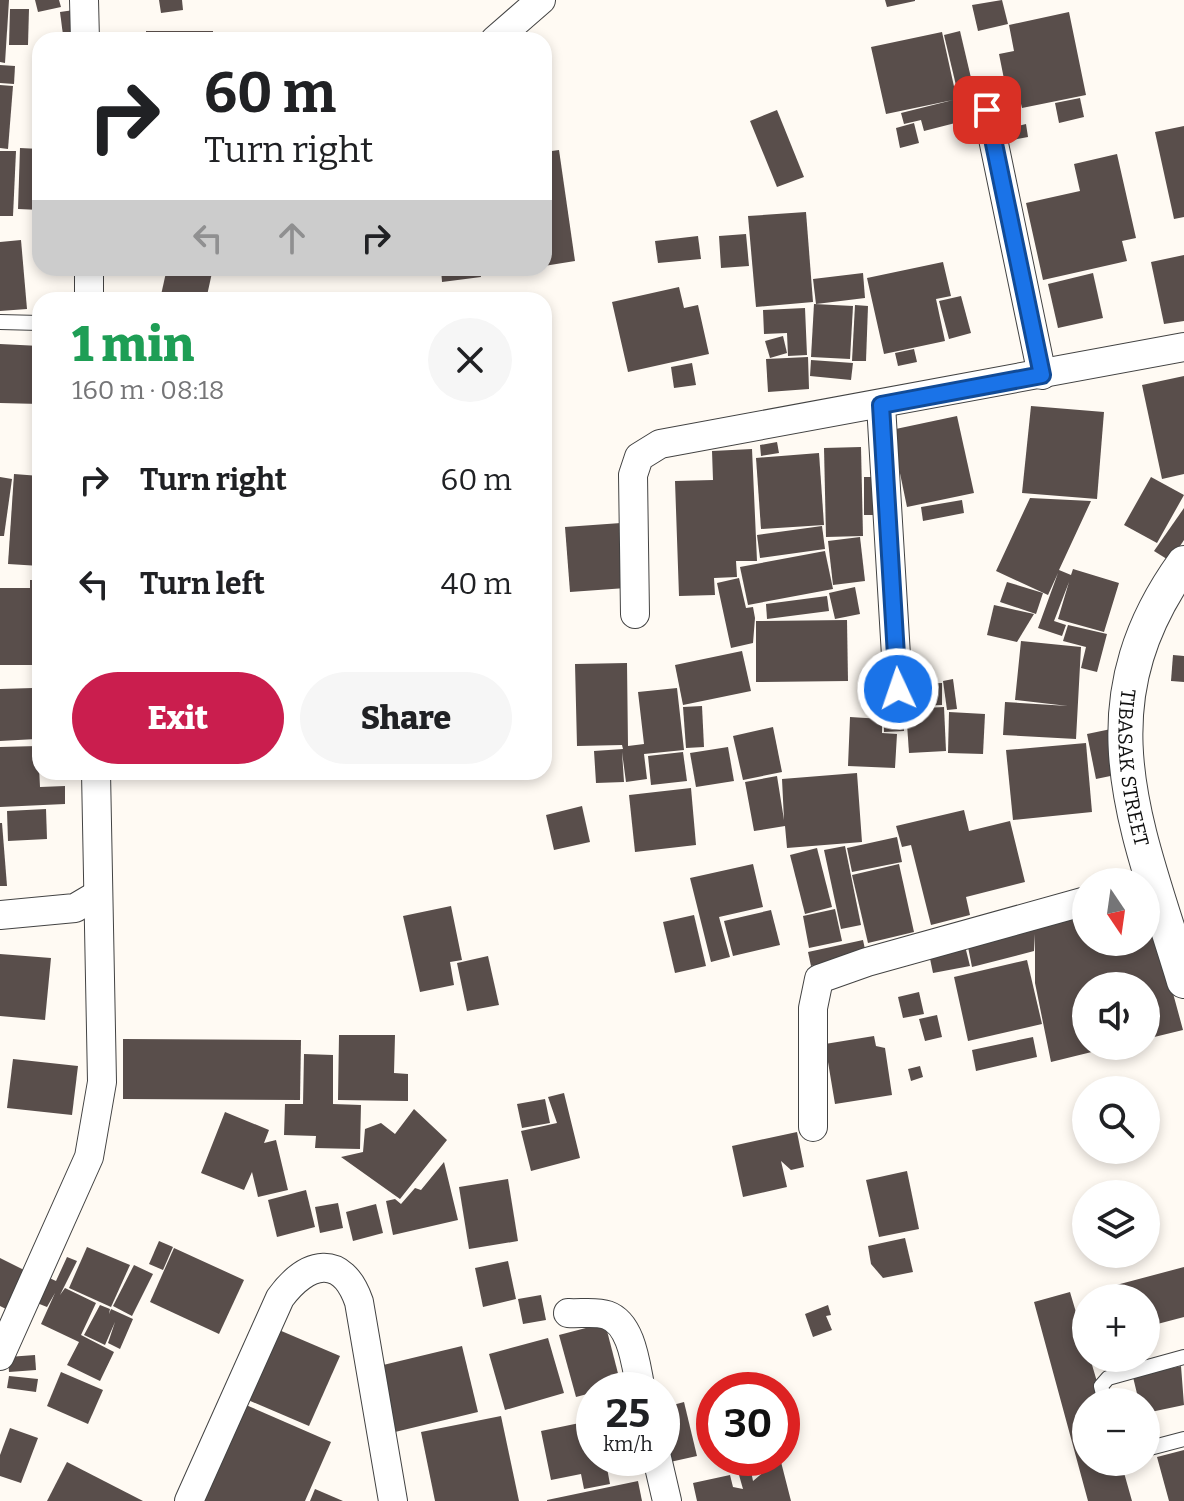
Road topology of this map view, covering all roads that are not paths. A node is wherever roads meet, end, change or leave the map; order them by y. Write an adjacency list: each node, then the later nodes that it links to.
1 (84, 0): 3 (street)
2 (541, 0): 4 (street)
3 (85, 32)
4 (504, 32)
5 (987, 110): 9 (street)
6 (0, 322): 7 (lane)
7 (32, 323)
8 (1184, 347): 9 (street)
9 (1042, 375): 10 (street)
10 (881, 405): 12 (street); 13 (street)
11 (1184, 563): 15 (street, TIBASAK STREET)
12 (635, 614)
13 (898, 689)
14 (96, 780): 16 (street)
15 (1147, 868)
16 (97, 895): 19 (street); 23 (street)
17 (1072, 905): 21 (street)
18 (1160, 913): 20 (street, TIBASAK STREET)
19 (0, 915)
20 (1184, 981)
21 (813, 1127)
22 (568, 1313): 25 (street)
23 (0, 1356)
24 (1184, 1357): 26 (lane)
25 (636, 1372)
26 (1102, 1388)
27 (1184, 1439): 28 (lane)
28 (1160, 1445)
29 (661, 1476): 32 (street)
30 (189, 1501): 31 (street)
31 (393, 1501)
32 (667, 1501)

